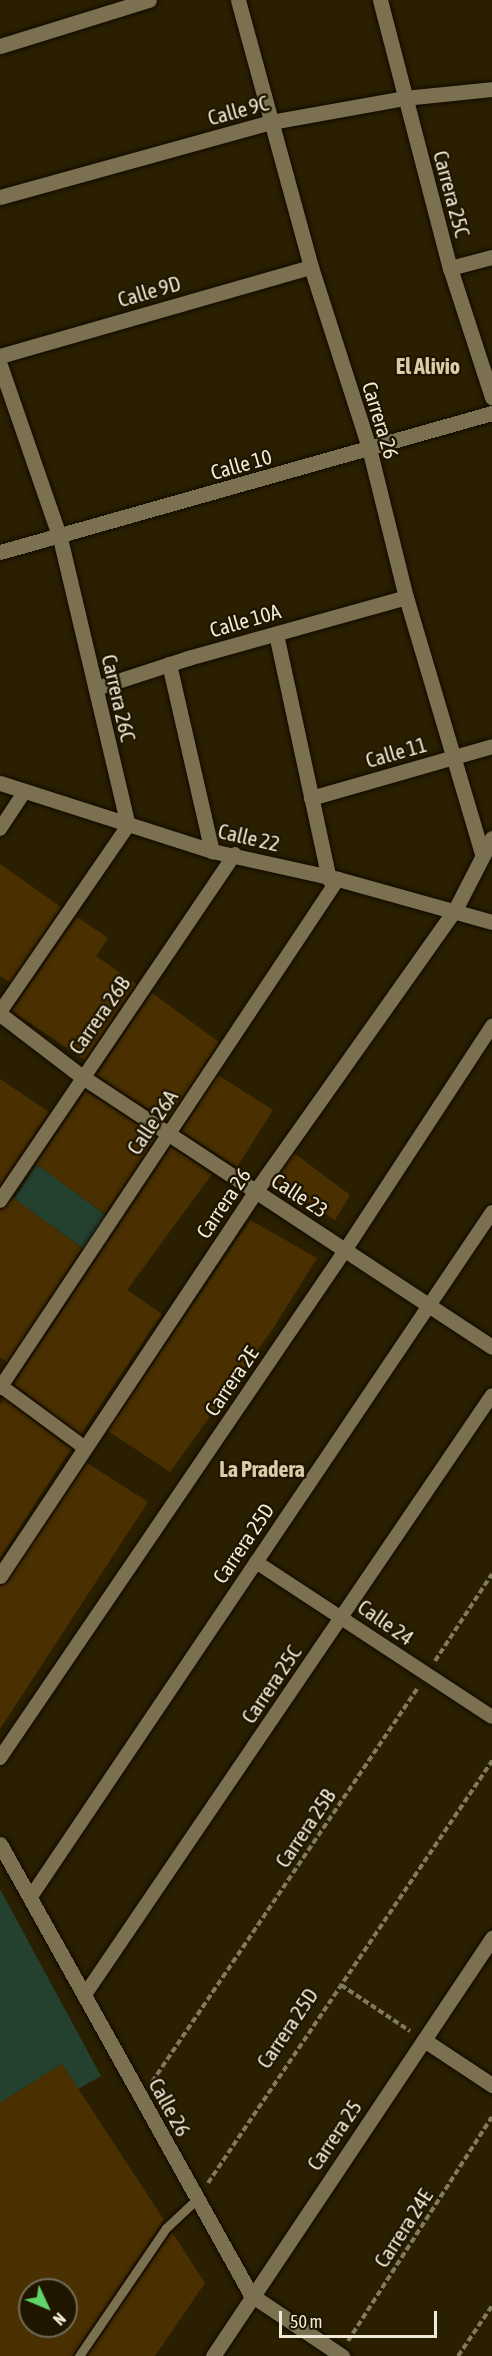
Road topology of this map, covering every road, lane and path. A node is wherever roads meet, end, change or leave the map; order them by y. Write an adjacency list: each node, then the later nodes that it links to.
1 (149, 0): 4 (street)
2 (238, 0): 7 (street, Carrera 26)
3 (380, 0): 6 (street, Carrera 25C)
4 (0, 46)
5 (492, 89): 6 (street, Calle 9C)
6 (404, 98): 7 (street, Calle 9C); 11 (street, Carrera 25C)
7 (270, 122): 8 (street, Calle 9C); 10 (street, Carrera 26)
8 (0, 197)
9 (492, 257): 11 (street)
10 (310, 267): 12 (street, Calle 9D); 16 (street, Carrera 26)
11 (450, 268): 14 (street, Carrera 25C)
12 (0, 356)
13 (0, 365): 17 (street, Carrera 26C)
14 (492, 397)
15 (492, 413): 16 (street, Calle 10)
16 (369, 448): 17 (street, Calle 10); 19 (street, Carrera 26)
17 (60, 538): 18 (street, Calle 10); 22 (street, Carrera 26C)
18 (0, 552)
19 (406, 597): 20 (street, Calle 10A); 24 (street, Carrera 26)
20 (276, 634): 21 (street, Calle 10A); 27 (street)
21 (169, 664): 22 (street, Calle 10A); 31 (street)
22 (96, 688): 28 (street, Carrera 26C)
23 (492, 746): 24 (street, Calle 11)
24 (451, 758): 27 (street, Calle 11); 33 (street, Carrera 26)
25 (0, 783): 26 (street, Calle 22)
26 (25, 791): 28 (street, Calle 22); 29 (street)
27 (311, 798): 34 (street)
28 (128, 826): 31 (street, Calle 22); 37 (street)
29 (0, 829)
30 (492, 838): 33 (street, Carrera 26)
31 (212, 851): 32 (street, Calle 22)
32 (235, 854): 34 (street, Calle 22); 39 (street, Carrera 26B)
33 (482, 854): 35 (street, Carrera 26)
34 (334, 879): 35 (street, Calle 22); 40 (street, Calle 26A)
35 (455, 910): 36 (street, Calle 22); 41 (street, Carrera 26)
36 (492, 922)
37 (0, 1013): 39 (street, Calle 23)
38 (492, 1026): 44 (street, Carrera 2E)
39 (81, 1076): 40 (street, Calle 23); 42 (street, Carrera 26B)
40 (170, 1134): 41 (street, Calle 23); 47 (street, Calle 26A)
41 (255, 1192): 44 (street, Calle 23); 49 (street, Carrera 26)
42 (0, 1201)
43 (492, 1212): 45 (street, Carrera 25D)
44 (346, 1249): 45 (street, Calle 23); 56 (street, Carrera 2E)
45 (428, 1304): 46 (street, Calle 23); 50 (street, Carrera 25D)
46 (492, 1347)
47 (0, 1386): 49 (street)
48 (492, 1395): 53 (street, Carrera 25C)
49 (85, 1448): 52 (street, Carrera 26)
50 (256, 1562): 53 (street, Calle 24); 59 (street, Carrera 25D)
51 (492, 1574): 54 (path, Carrera 25B)
52 (0, 1576)
53 (342, 1616): 54 (street, Calle 24); 62 (street, Carrera 25C)
54 (426, 1675): 55 (street, Calle 24); 65 (path, Carrera 25B)
55 (492, 1717)
56 (0, 1758)
57 (492, 1761): 61 (path, Carrera 25D)
58 (0, 1844): 59 (street, Calle 26)
59 (30, 1898): 62 (street, Calle 26)
60 (492, 1938): 63 (street, Carrera 25)
61 (341, 1985): 63 (path); 67 (path, Carrera 25D)
62 (84, 1996): 65 (street, Calle 26)
63 (424, 2040): 64 (street); 68 (street, Carrera 25)
64 (492, 2085)
65 (141, 2098): 67 (street, Calle 26)
66 (492, 2117): 70 (path, Carrera 24E)
67 (197, 2199): 68 (street, Calle 26); 71 (lane)
68 (251, 2295): 70 (street, Calle 26); 72 (street, Carrera 25)
69 (492, 2306): 73 (path)
70 (341, 2355)
71 (79, 2356)
72 (213, 2356)
73 (458, 2356)

